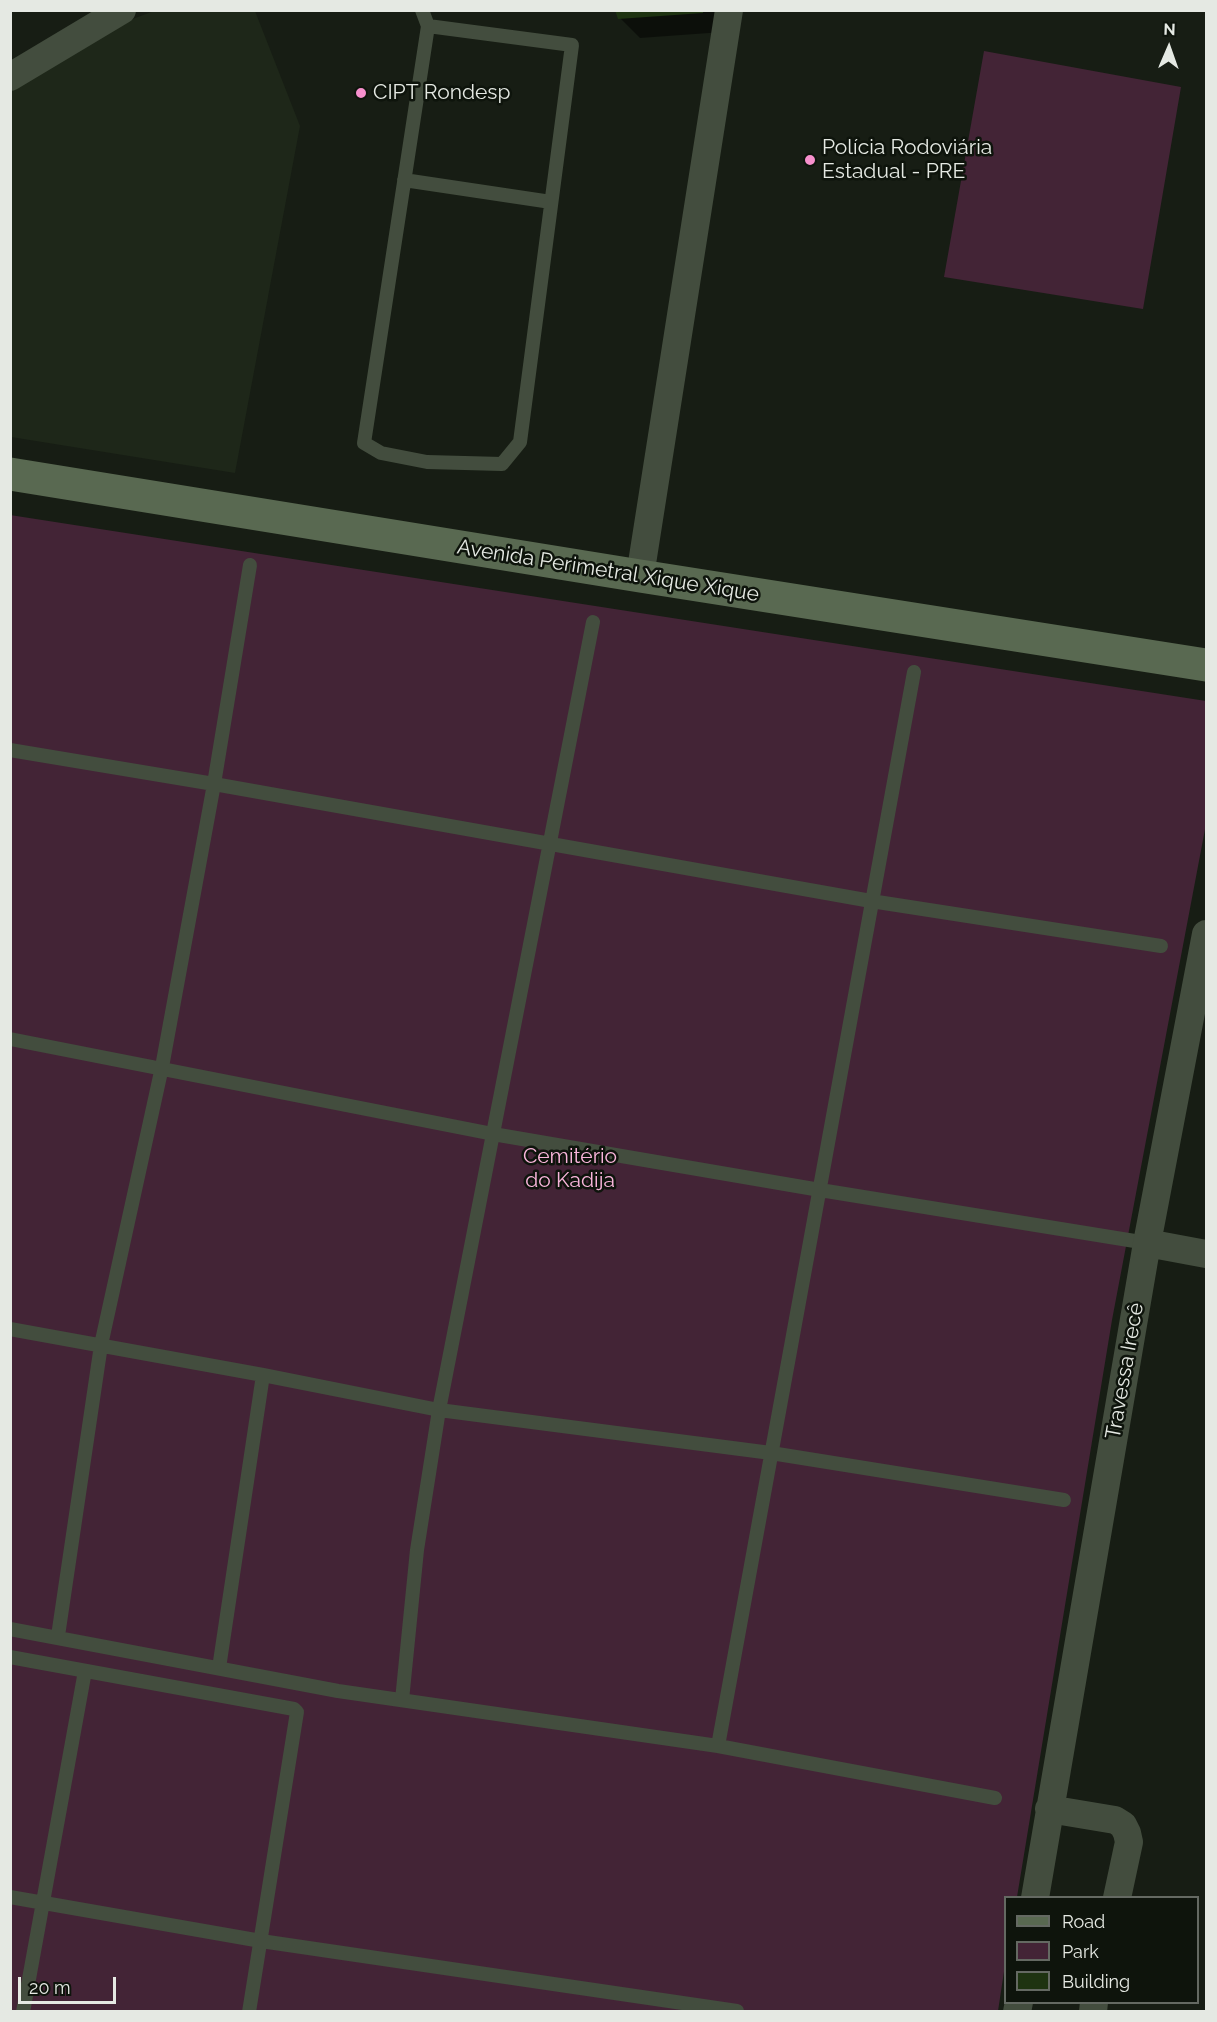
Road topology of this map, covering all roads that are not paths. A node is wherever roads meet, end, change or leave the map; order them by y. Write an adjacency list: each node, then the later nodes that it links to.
1 (122, 10): 5 (street)
2 (422, 10): 4 (lane)
3 (729, 10): 10 (street)
4 (428, 26): 6 (lane); 7 (lane)
5 (10, 77)
6 (404, 180): 7 (lane); 7 (lane)
7 (552, 202)
8 (10, 474): 10 (main road, Avenida Perimetral Xique Xique)
9 (250, 565): 15 (lane)
10 (639, 576): 12 (main road, Avenida Perimetral Xique Xique)
11 (593, 622): 16 (lane)
12 (1206, 665)
13 (914, 672): 17 (lane)
14 (10, 750): 15 (lane)
15 (214, 784): 16 (lane); 21 (lane)
16 (549, 843): 17 (lane); 22 (lane)
17 (871, 901): 19 (lane); 23 (lane)
18 (1206, 934): 24 (street, Travessa Irecê)
19 (1161, 946)
20 (10, 1039): 21 (lane)
21 (162, 1067): 22 (lane); 27 (lane)
22 (493, 1134): 23 (lane); 29 (lane)
23 (820, 1190): 24 (lane); 30 (lane)
24 (1137, 1242): 25 (street); 40 (street, Travessa Irecê)
25 (1206, 1254)
26 (10, 1329): 27 (lane)
27 (101, 1345): 28 (lane); 33 (lane)
28 (263, 1375): 29 (lane); 35 (lane)
29 (439, 1410): 30 (lane); 37 (lane)
30 (771, 1453): 31 (lane); 38 (lane)
31 (1064, 1500)
32 (10, 1629): 33 (lane)
33 (58, 1636): 35 (lane)
34 (10, 1657): 36 (lane)
35 (219, 1668): 37 (lane)
36 (85, 1671): 44 (lane); 45 (lane)
37 (402, 1700): 38 (lane)
38 (718, 1746): 39 (lane)
39 (995, 1798)
40 (1049, 1809): 41 (street, Travessa Irecê); 42 (street)
41 (1035, 1896)
42 (1117, 1896)
43 (10, 1897): 44 (lane)
44 (42, 1903): 45 (lane); 46 (lane)
45 (261, 1941): 47 (lane); 48 (lane)
46 (23, 2012)
47 (249, 2012)
48 (737, 2012)

